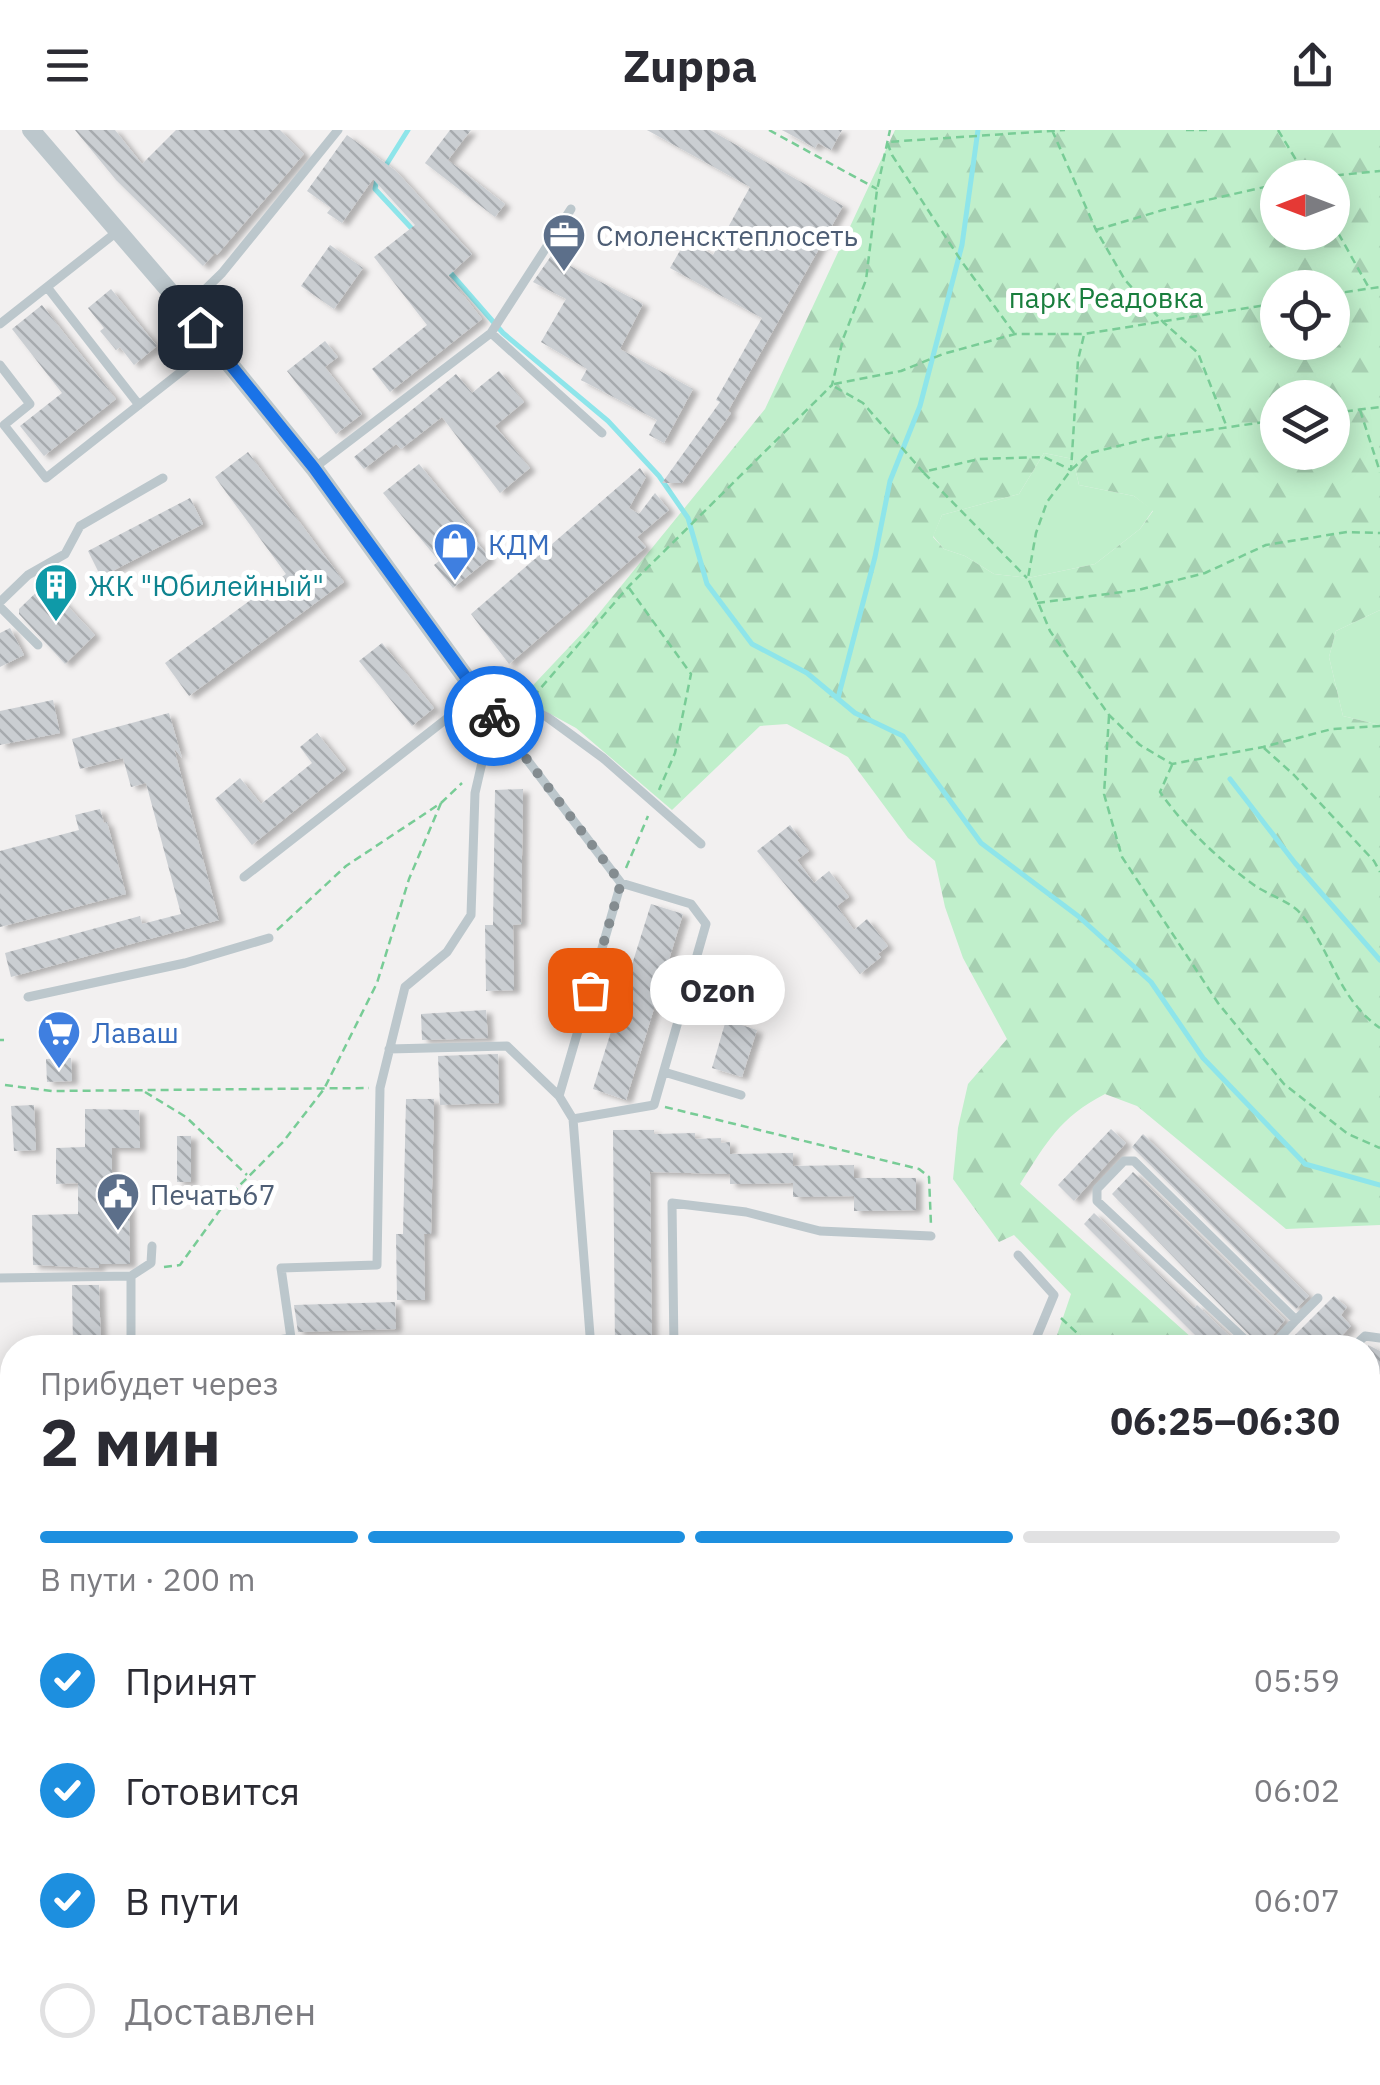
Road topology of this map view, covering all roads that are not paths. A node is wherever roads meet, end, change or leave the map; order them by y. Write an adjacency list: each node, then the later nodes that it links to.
1 (32, 130): 4 (street)
2 (338, 130): 6 (lane)
3 (572, 209): 8 (lane)
4 (118, 231): 5 (lane); 6 (street)
5 (47, 287): 7 (lane); 11 (lane)
6 (186, 309): 9 (street)
7 (0, 324)
8 (491, 333): 12 (lane); 13 (lane)
9 (214, 345): 11 (lane); 13 (street)
10 (0, 366): 11 (lane)
11 (139, 404)
12 (602, 433)
13 (314, 468): 17 (street)
14 (163, 478): 15 (lane)
15 (0, 605): 16 (lane)
16 (38, 645)
17 (476, 695): 18 (street); 20 (lane)
18 (493, 715): 19 (lane); 21 (lane); 24 (lane)
19 (701, 844)
20 (244, 877)
21 (621, 883): 25 (lane); 26 (lane)
22 (269, 938): 23 (lane)
23 (28, 998)
24 (389, 1050): 26 (lane); 37 (lane)
25 (664, 1072): 27 (lane); 28 (lane)
26 (560, 1096): 28 (lane)
27 (741, 1096)
28 (573, 1119): 38 (lane)
29 (931, 1236): 39 (lane)
30 (152, 1246): 32 (lane)
31 (1018, 1255): 40 (lane)
32 (131, 1276): 33 (lane); 36 (lane)
33 (0, 1278)
34 (1318, 1298): 35 (lane)
35 (1296, 1320): 41 (lane); 42 (lane)
36 (131, 1335)
37 (291, 1335)
38 (590, 1335)
39 (674, 1335)
40 (1037, 1335)
41 (1240, 1335)
42 (1282, 1335)

